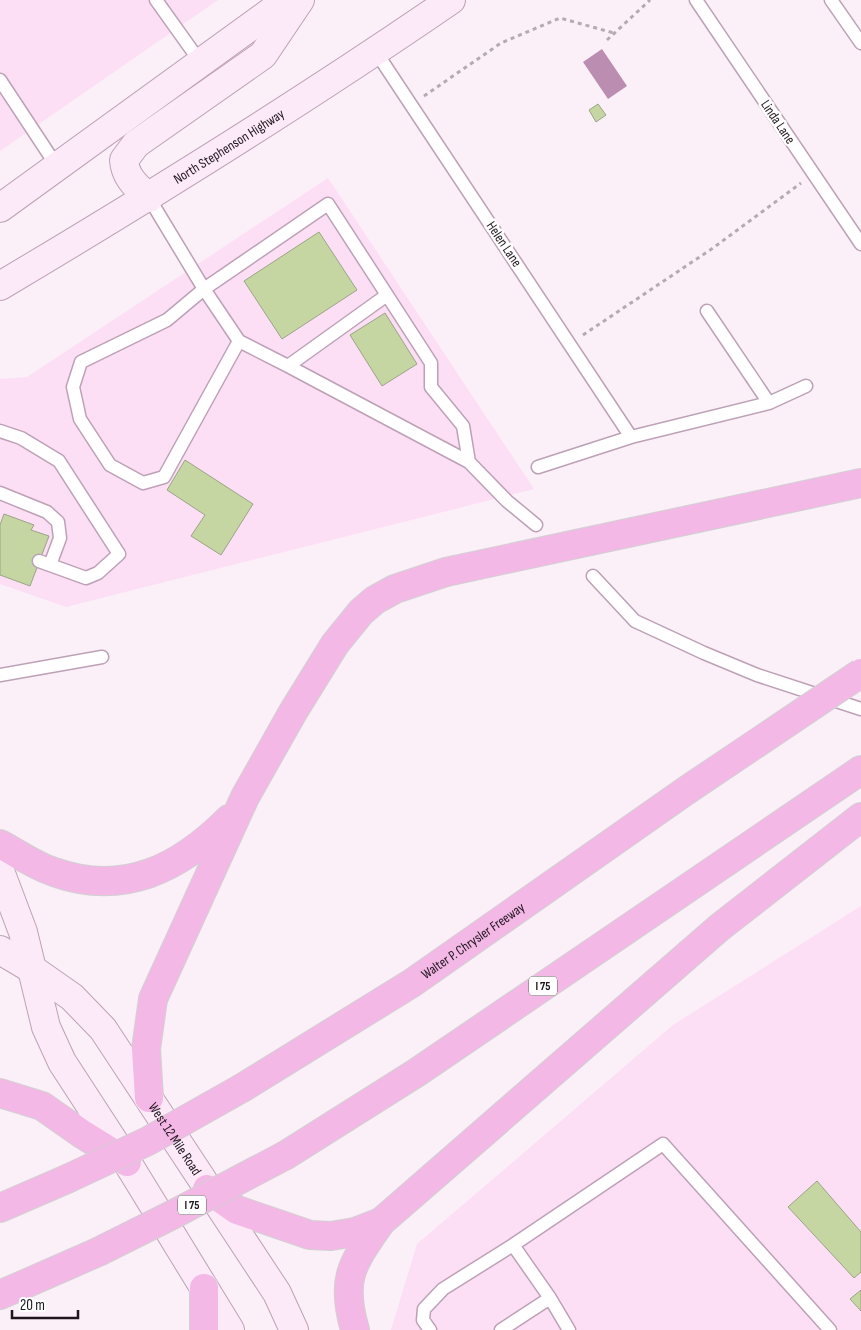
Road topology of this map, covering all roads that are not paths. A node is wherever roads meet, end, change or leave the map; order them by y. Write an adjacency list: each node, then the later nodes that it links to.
1 (156, 0): 10 (lane)
2 (287, 0): 10 (main road)
3 (300, 0): 13 (main road)
4 (414, 0): 9 (main road)
5 (451, 0): 9 (main road, North Stephenson Highway)
6 (696, 0): 15 (lane, Linda Lane)
7 (831, 0): 8 (lane)
8 (861, 43)
9 (376, 52): 13 (main road, North Stephenson Highway); 25 (lane, Helen Lane)
10 (201, 63): 12 (main road)
11 (0, 80): 12 (lane)
12 (58, 168): 14 (main road)
13 (149, 198): 16 (main road, North Stephenson Highway); 17 (lane)
14 (0, 208)
15 (861, 244)
16 (0, 286)
17 (204, 289): 18 (lane); 20 (lane); 20 (lane)
18 (387, 295): 21 (lane); 26 (lane)
19 (707, 311): 23 (lane)
20 (239, 341): 21 (lane)
21 (288, 366): 26 (lane)
22 (806, 386): 23 (lane)
23 (769, 403): 25 (lane)
24 (0, 431): 29 (lane)
25 (631, 437): 27 (lane)
26 (469, 462): 30 (lane)
27 (538, 467)
28 (861, 483): 37 (highway)
29 (0, 493)
30 (536, 525)
31 (593, 576): 35 (lane)
32 (102, 657): 34 (lane)
33 (861, 673): 47 (highway, Walter P. Chrysler Freeway, bridge)
34 (0, 675)
35 (861, 709)
36 (861, 770): 51 (highway, I 75, bridge)
37 (245, 797): 39 (highway); 44 (highway)
38 (861, 817): 48 (highway)
39 (0, 844)
40 (0, 871): 42 (main road)
41 (0, 950): 42 (main road, West 12 Mile Road)
42 (32, 969): 44 (main road, West 12 Mile Road); 45 (main road)
43 (0, 1093): 45 (highway)
44 (149, 1098): 46 (main road, West 12 Mile Road)
45 (127, 1162): 50 (main road)
46 (207, 1189): 48 (highway); 55 (main road, West 12 Mile Road)
47 (0, 1208)
48 (381, 1222): 56 (highway)
49 (513, 1245): 52 (lane); 57 (lane); 60 (lane)
50 (204, 1288): 53 (highway); 54 (main road)
51 (0, 1295)
52 (550, 1298): 58 (lane); 59 (lane)
53 (204, 1330)
54 (230, 1330)
55 (294, 1330)
56 (355, 1330)
57 (430, 1330)
58 (501, 1330)
59 (569, 1330)
60 (830, 1330)

